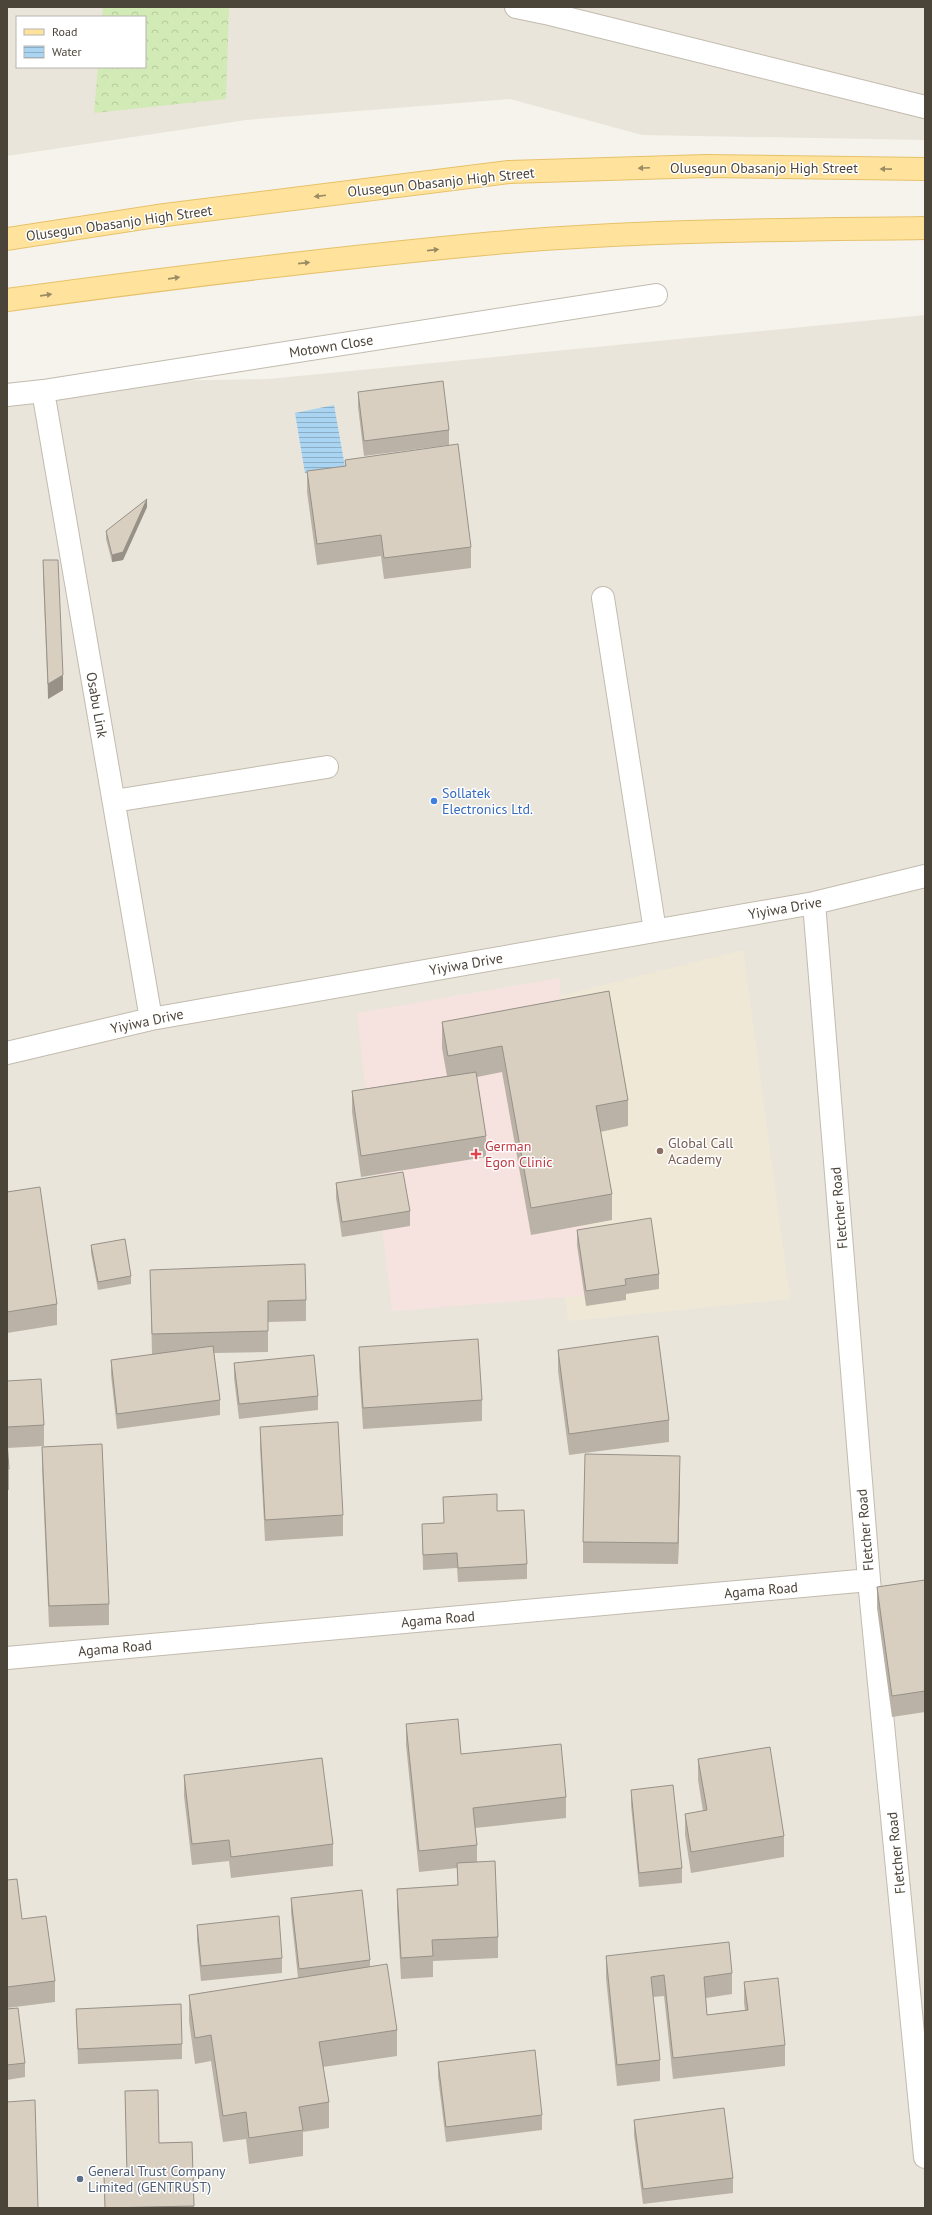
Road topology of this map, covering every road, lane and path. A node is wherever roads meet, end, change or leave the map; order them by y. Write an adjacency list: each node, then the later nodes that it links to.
1 (516, 7): 2 (street)
2 (925, 107)
3 (925, 169): 5 (main road, Olusegun Obasanjo High Street, one-way to 5)
4 (925, 228): 7 (main road, one-way to 4)
5 (7, 239)
6 (656, 295): 8 (street, Motown Close)
7 (7, 300)
8 (43, 392): 9 (street, Motown Close); 12 (street, Osabu Link)
9 (7, 395)
10 (603, 598): 15 (street)
11 (327, 766): 12 (street)
12 (114, 801): 16 (street, Osabu Link)
13 (925, 876): 14 (street, Yiyiwa Drive)
14 (814, 903): 15 (street, Yiyiwa Drive); 18 (street, Fletcher Road)
15 (655, 931): 16 (street, Yiyiwa Drive)
16 (151, 1019): 17 (street, Yiyiwa Drive)
17 (7, 1053)
18 (869, 1580): 19 (street, Agama Road); 20 (street, Fletcher Road)
19 (7, 1658)
20 (925, 2157)

